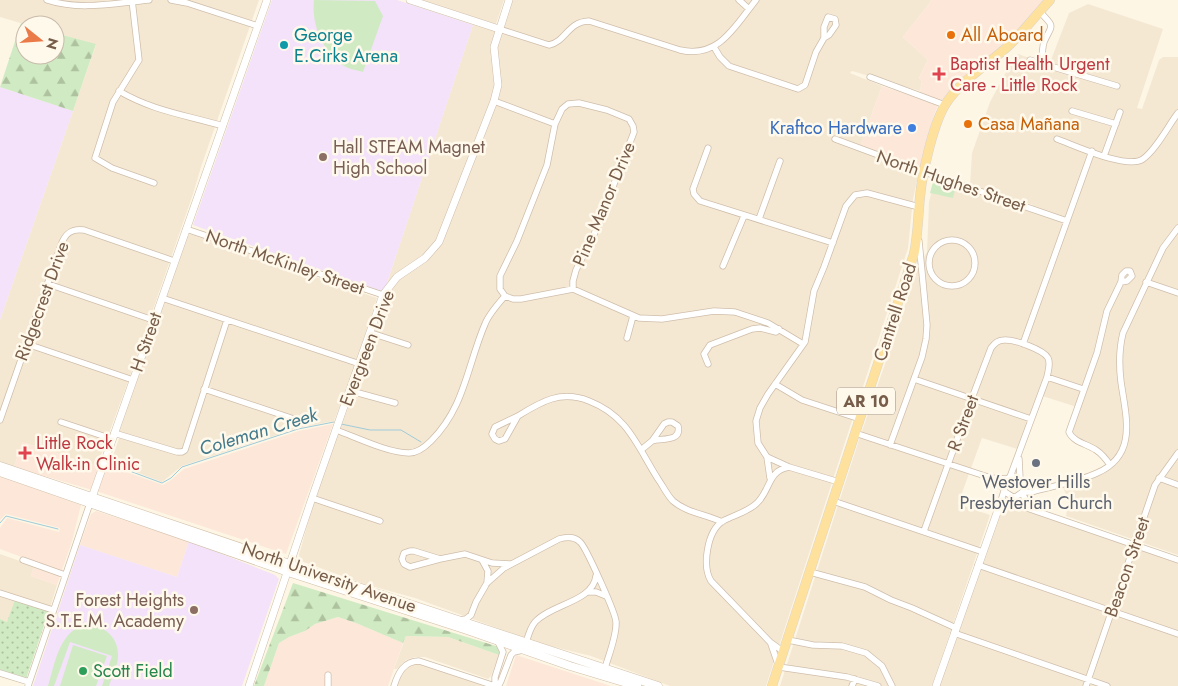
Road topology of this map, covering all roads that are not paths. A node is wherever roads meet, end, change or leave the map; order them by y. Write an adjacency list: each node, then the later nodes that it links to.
1 (47, 0): 10 (street)
2 (149, 0): 10 (street)
3 (171, 0): 13 (street)
4 (267, 0): 13 (street, H Street)
5 (410, 0): 14 (street)
6 (509, 0): 14 (street, Evergreen Drive)
7 (739, 0): 11 (street)
8 (756, 0): 11 (street)
9 (1050, 0): 12 (main road, Cantrell Road / AR 10)
10 (132, 1): 21 (street)
11 (749, 9): 16 (street)
12 (1040, 11): 18 (street); 23 (main road, Cantrell Road / AR 10)
13 (258, 26): 29 (street, H Street)
14 (499, 29): 16 (street); 22 (street, Evergreen Drive)
15 (824, 38): 16 (street)
16 (714, 47)
17 (1030, 60): 18 (street)
18 (1042, 63): 20 (street)
19 (870, 77): 23 (street)
20 (1117, 86)
21 (119, 91): 29 (street); 37 (street)
22 (494, 101): 27 (street); 55 (street, Evergreen Drive)
23 (945, 105): 36 (main road, Cantrell Road / AR 10)
24 (1072, 111): 28 (street)
25 (1120, 112): 28 (street)
26 (1178, 113): 34 (street)
27 (555, 124): 53 (street, Pine Manor Drive); 56 (street, Pine Manor Drive)
28 (1116, 124): 34 (street)
29 (223, 126): 43 (street, H Street)
30 (1057, 138): 33 (street)
31 (835, 139): 36 (street, North Hughes Street)
32 (708, 148): 39 (street)
33 (1092, 151): 34 (street); 41 (street)
34 (1104, 156)
35 (780, 161): 40 (street)
36 (924, 172): 38 (main road, Cantrell Road / AR 10); 41 (street, North Hughes Street)
37 (154, 183)
38 (919, 207): 44 (main road, Cantrell Road / AR 10); 45 (street)
39 (744, 216): 40 (street); 49 (street)
40 (758, 219): 45 (street)
41 (1067, 221): 66 (street)
42 (1178, 228): 51 (street)
43 (186, 229): 48 (street, H Street); 55 (street, North McKinley Street)
44 (918, 229): 47 (street); 81 (main road, Cantrell Road / AR 10)
45 (833, 243): 65 (street)
46 (930, 256): 46 (street); 47 (street)
47 (921, 257): 71 (street)
48 (174, 261): 52 (street, Ridgecrest Drive); 57 (street, H Street)
49 (724, 266)
50 (1121, 282): 75 (street)
51 (1146, 282): 54 (street); 95 (street)
52 (48, 284): 59 (street); 64 (street, Ridgecrest Drive)
53 (573, 289): 56 (street, Pine Manor Drive); 58 (street, Pine Manor Drive)
54 (1178, 293)
55 (383, 296): 62 (street, Evergreen Drive)
56 (505, 296): 85 (street)
57 (162, 298): 59 (street, H Street); 60 (street)
58 (633, 316): 61 (street, Pine Manor Drive); 63 (street)
59 (153, 320): 72 (street, H Street)
60 (227, 320): 68 (street); 74 (street)
61 (779, 329): 65 (street, Pine Manor Drive); 69 (street)
62 (371, 333): 67 (street); 68 (street, Evergreen Drive)
63 (627, 338)
64 (27, 344): 72 (street); 83 (street, Ridgecrest Drive)
65 (803, 344): 73 (street)
66 (1023, 344): 70 (street); 77 (street, R Street)
67 (408, 345)
68 (360, 364): 76 (street, Evergreen Drive)
69 (708, 364)
70 (1047, 377): 75 (street); 82 (street)
71 (914, 379): 77 (street); 89 (street)
72 (133, 380): 87 (street, H Street)
73 (775, 384): 81 (street); 93 (street)
74 (204, 389): 80 (street); 87 (street)
75 (1083, 389): 95 (street)
76 (351, 391): 78 (street); 85 (street, Evergreen Drive)
77 (972, 398): 82 (street); 94 (street, R Street)
78 (394, 403)
79 (518, 416): 79 (street); 90 (street)
80 (291, 418)
81 (860, 419): 86 (main road, Cantrell Road / AR 10)
82 (1031, 419): 92 (street)
83 (0, 420)
84 (61, 422): 87 (street)
85 (338, 426): 110 (street, Evergreen Drive)
86 (855, 433): 89 (street); 104 (main road, Cantrell Road / AR 10)
87 (113, 436): 111 (street, H Street)
88 (652, 441): 88 (street); 90 (street)
89 (890, 444): 94 (street)
90 (641, 450): 116 (street)
91 (1178, 453): 102 (street, Beacon Street)
92 (1019, 454): 101 (street); 103 (street)
93 (767, 457): 97 (street); 99 (street)
94 (948, 465): 100 (street); 117 (street, R Street)
95 (1110, 465): 106 (street)
96 (0, 466): 111 (main road, North University Avenue)
97 (789, 466): 99 (street); 104 (street)
98 (0, 472): 111 (main road, North University Avenue)
99 (770, 478): 116 (street)
100 (991, 478): 101 (street); 107 (street)
101 (1008, 478): 103 (street); 107 (street)
102 (1159, 478): 105 (street); 118 (street, Beacon Street)
103 (1022, 480): 106 (street); 108 (street)
104 (839, 482): 112 (main road, Cantrell Road / AR 10)
105 (1178, 485)
106 (1041, 488): 108 (street)
107 (1004, 490): 109 (street); 113 (street)
108 (1023, 492): 109 (street); 114 (street)
109 (1014, 497): 113 (street); 114 (street)
110 (312, 498): 115 (street); 126 (street, Evergreen Drive)
111 (91, 499): 126 (main road, North University Avenue); 129 (street, H Street)
112 (833, 501): 117 (street); 127 (main road, Cantrell Road / AR 10)
113 (999, 507): 119 (street)
114 (1032, 509): 118 (street)
115 (380, 521)
116 (722, 522): 143 (street)
117 (924, 532): 119 (street)
118 (1135, 545): 123 (street); 135 (street, Beacon Street)
119 (983, 552): 125 (street)
120 (440, 559): 120 (street); 122 (street)
121 (23, 560): 129 (street)
122 (482, 560): 124 (street); 130 (street)
123 (1178, 560)
124 (510, 564): 128 (street); 130 (street)
125 (978, 565): 135 (street); 139 (street)
126 (289, 568): 137 (main road, North University Avenue); 141 (main road, North University Avenue); 154 (street, Evergreen Drive)
127 (810, 572): 139 (street); 142 (main road, Cantrell Road / AR 10)
128 (597, 574): 131 (street); 133 (street)
129 (65, 575): 134 (street, H Street)
130 (487, 583): 136 (street)
131 (588, 592): 133 (street); 144 (street)
132 (0, 593): 134 (street)
133 (606, 596): 147 (street)
134 (54, 610): 152 (street, H Street)
135 (1112, 612): 140 (street); 151 (street, Beacon Street)
136 (471, 615): 137 (street); 138 (street)
137 (457, 620): 138 (main road, North University Avenue)
138 (480, 628): 144 (main road, North University Avenue)
139 (955, 630): 151 (street); 163 (street)
140 (1178, 634)
141 (497, 640): 144 (main road, North University Avenue); 144 (street)
142 (788, 640): 145 (main road, Cantrell Road / AR 10); 162 (street)
143 (770, 642): 145 (street); 146 (street)
144 (525, 647): 147 (main road, North University Avenue)
145 (784, 652): 146 (main road, Cantrell Road / AR 10)
146 (779, 667): 150 (street); 159 (main road, Cantrell Road / AR 10)
147 (603, 672): 153 (main road, North University Avenue); 158 (main road, North University Avenue)
148 (0, 673): 152 (street)
149 (328, 675): 155 (street)
150 (855, 679): 160 (street); 161 (street)
151 (1088, 679): 164 (street, Beacon Street); 165 (street)
152 (29, 684)
153 (633, 685)
154 (249, 686)
155 (328, 686)
156 (394, 686): 157 (street)
157 (495, 686)
158 (658, 686)
159 (772, 686)
160 (852, 686)
161 (878, 686)
162 (892, 686)
163 (936, 686)
164 (1086, 686)
165 (1107, 686)

